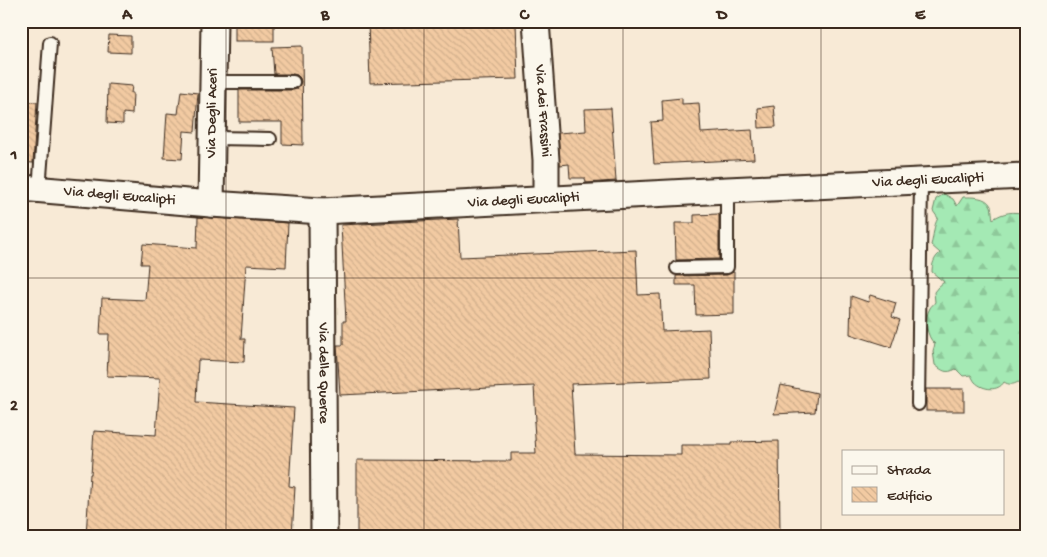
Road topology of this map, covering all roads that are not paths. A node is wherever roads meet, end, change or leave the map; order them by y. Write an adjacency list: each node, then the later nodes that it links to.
1 (214, 21): 4 (street, Via Degli Aceri)
2 (536, 21): 12 (street, Via dei Frassini)
3 (50, 43): 10 (lane)
4 (213, 82): 5 (lane); 6 (street, Via Degli Aceri)
5 (293, 82)
6 (212, 138): 7 (lane); 13 (street, Via Degli Aceri)
7 (270, 139)
8 (1026, 176): 9 (street, Via degli Eucalipti)
9 (920, 181): 11 (street, Via degli Eucalipti); 16 (lane)
10 (30, 189): 13 (street, Via degli Eucalipti)
11 (727, 190): 12 (street, Via degli Eucalipti); 15 (lane)
12 (546, 200): 14 (street, Via degli Eucalipti)
13 (211, 204): 14 (street, Via degli Eucalipti)
14 (322, 211): 17 (street, Via delle Querce)
15 (677, 268)
16 (918, 404)
17 (324, 536)

